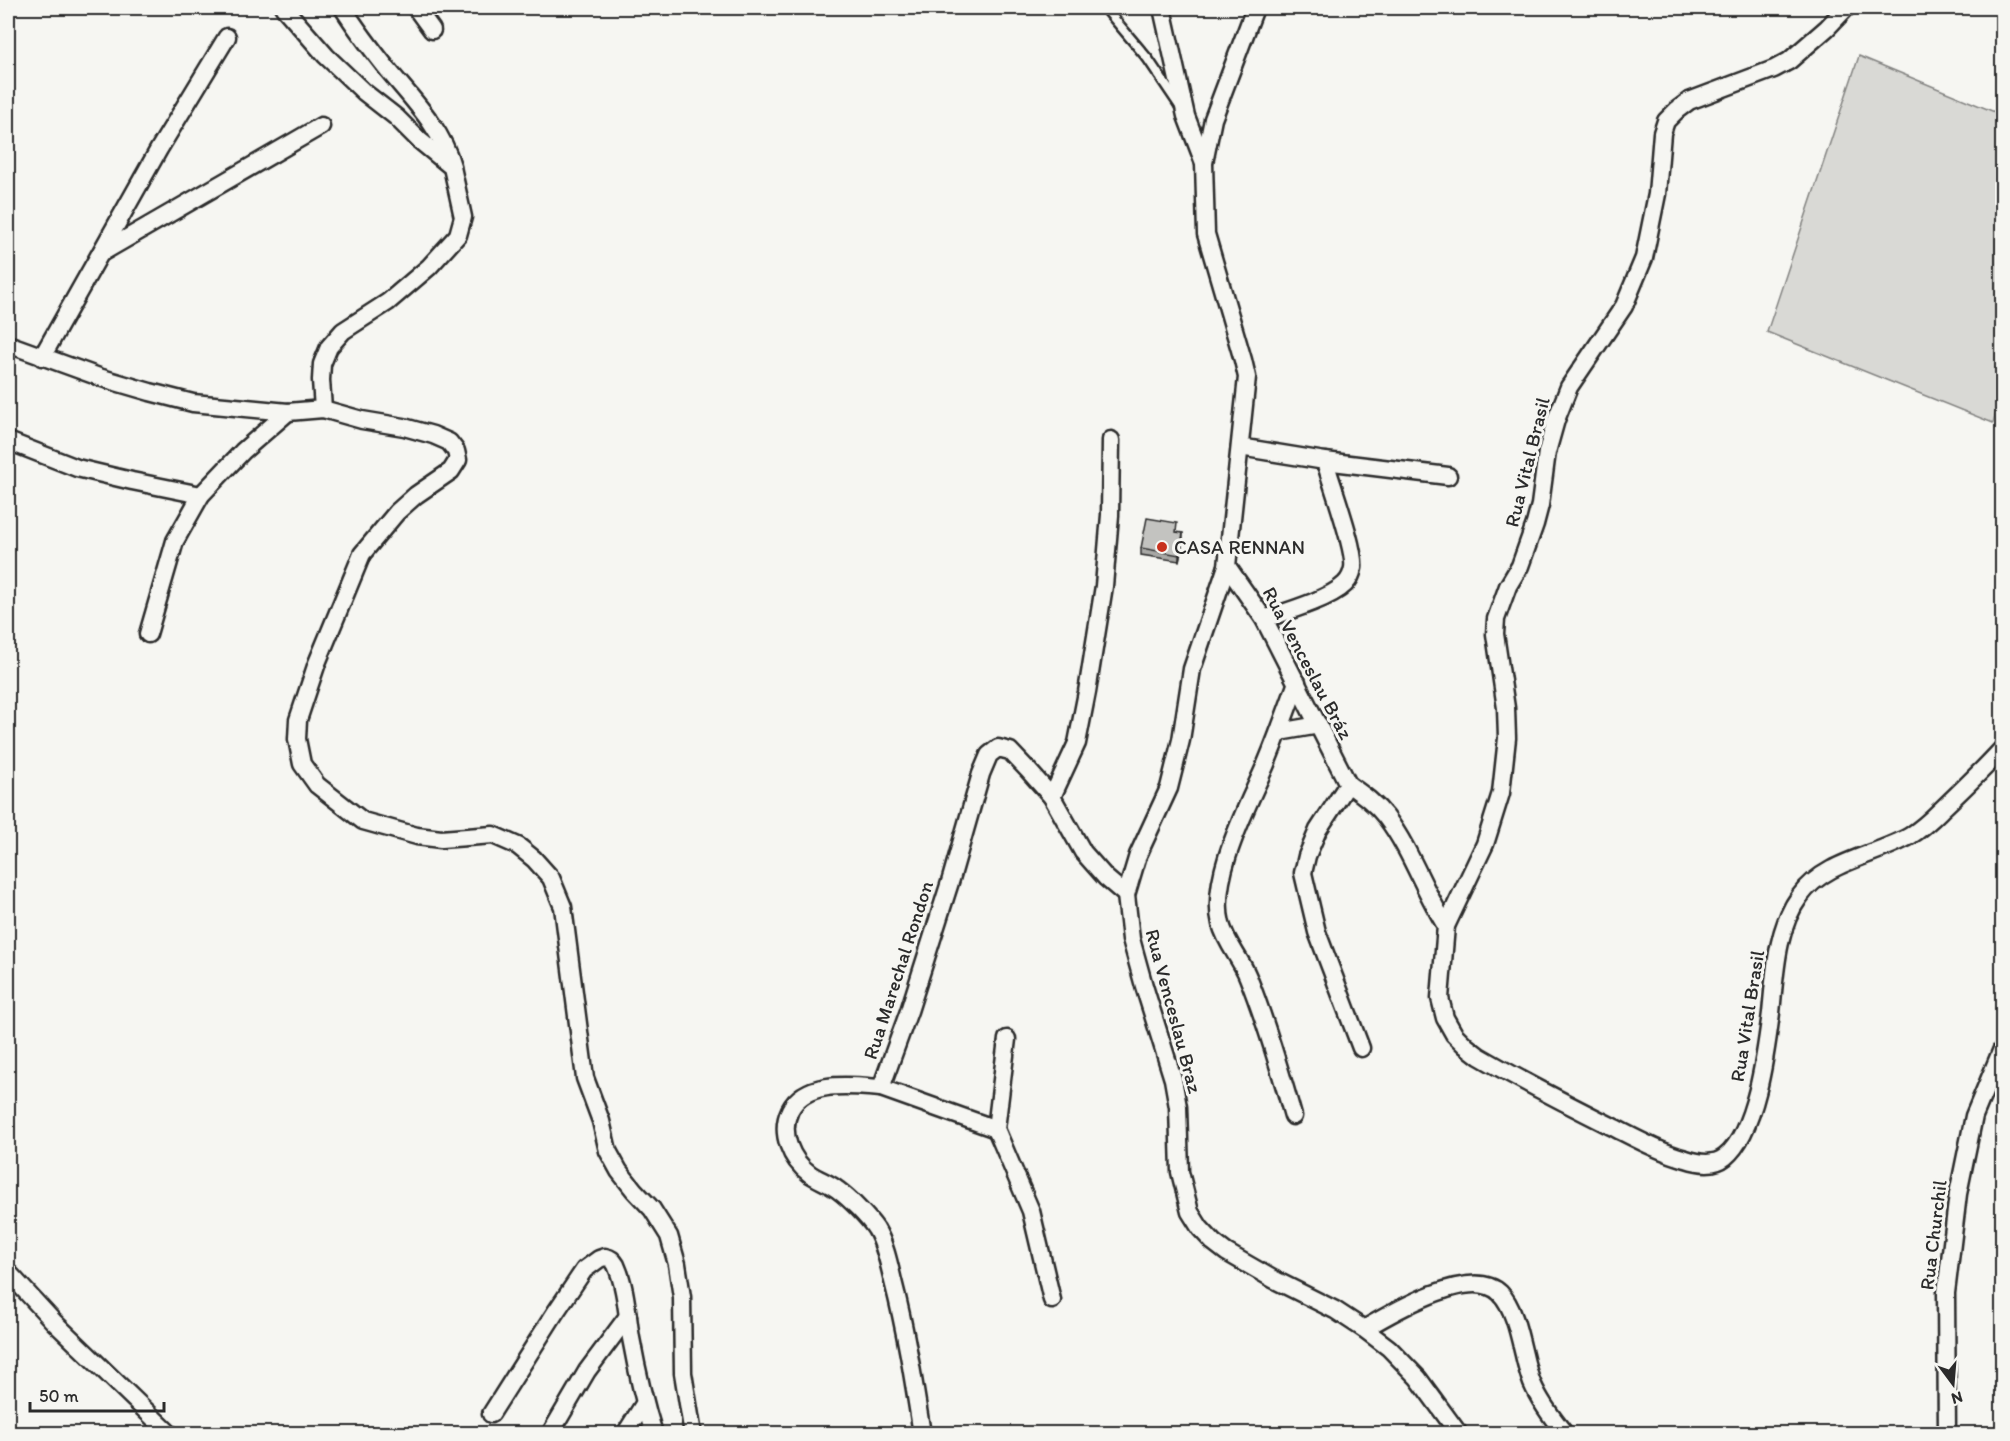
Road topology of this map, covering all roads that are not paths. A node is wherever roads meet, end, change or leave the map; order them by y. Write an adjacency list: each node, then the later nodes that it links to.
1 (284, 8): 13 (street)
2 (343, 8): 13 (street)
3 (416, 8): 8 (street)
4 (1105, 8): 10 (lane, Rua Venceslau Braz)
5 (1162, 8): 10 (street, Rua Venceslau Braz)
6 (1255, 8): 12 (street, Rua Venceslau Braz)
7 (1846, 8): 35 (street, Rua Vital Brasil)
8 (432, 30)
9 (227, 37): 14 (street)
10 (1186, 116): 12 (street, Rua Venceslau Braz)
11 (321, 126): 14 (street)
12 (1204, 163): 21 (street, Rua Venceslau Braz)
13 (452, 167): 17 (street)
14 (102, 253): 16 (street)
15 (8, 344): 16 (street)
16 (42, 357): 18 (street)
17 (323, 409): 18 (street); 52 (street)
18 (288, 412): 24 (street)
19 (1111, 440): 33 (street)
20 (8, 441): 24 (street)
21 (1240, 447): 22 (street); 25 (street, Rua Venceslau Braz)
22 (1325, 461): 23 (street); 26 (street)
23 (1448, 476)
24 (201, 495): 27 (street)
25 (1227, 566): 26 (street, Rua Venceslau Bráz); 34 (street, Rua Venceslau Braz)
26 (1264, 619): 28 (street, Rua Venceslau Bráz)
27 (147, 634)
28 (1297, 682): 29 (street, Rua Venceslau Bráz); 30 (street)
29 (1319, 725): 30 (street); 32 (street, Rua Venceslau Bráz)
30 (1279, 732): 40 (street)
31 (2002, 749): 35 (street, Rua Vital Brasil)
32 (1348, 784): 35 (street); 37 (street)
33 (1052, 797): 34 (street, Rua Marechal Rondon); 39 (street, Rua Marechal Rondon)
34 (1126, 895): 45 (street, Rua Venceslau Braz)
35 (1446, 926)
36 (1007, 1039): 41 (street)
37 (1361, 1048)
38 (2002, 1049): 56 (street, Rua Churchil)
39 (881, 1088): 41 (street); 53 (street, Rua Marechal Rondon)
40 (1293, 1116)
41 (996, 1129): 43 (street)
42 (8, 1272): 48 (street)
43 (1052, 1300)
44 (628, 1316): 46 (street); 47 (street); 49 (street)
45 (1364, 1329): 54 (street, Rua Venceslau Braz); 55 (street)
46 (644, 1404): 50 (street); 51 (street)
47 (491, 1414)
48 (170, 1434)
49 (550, 1434)
50 (625, 1434)
51 (654, 1434)
52 (693, 1434)
53 (922, 1434)
54 (1460, 1434)
55 (1565, 1434)
56 (1947, 1434)

